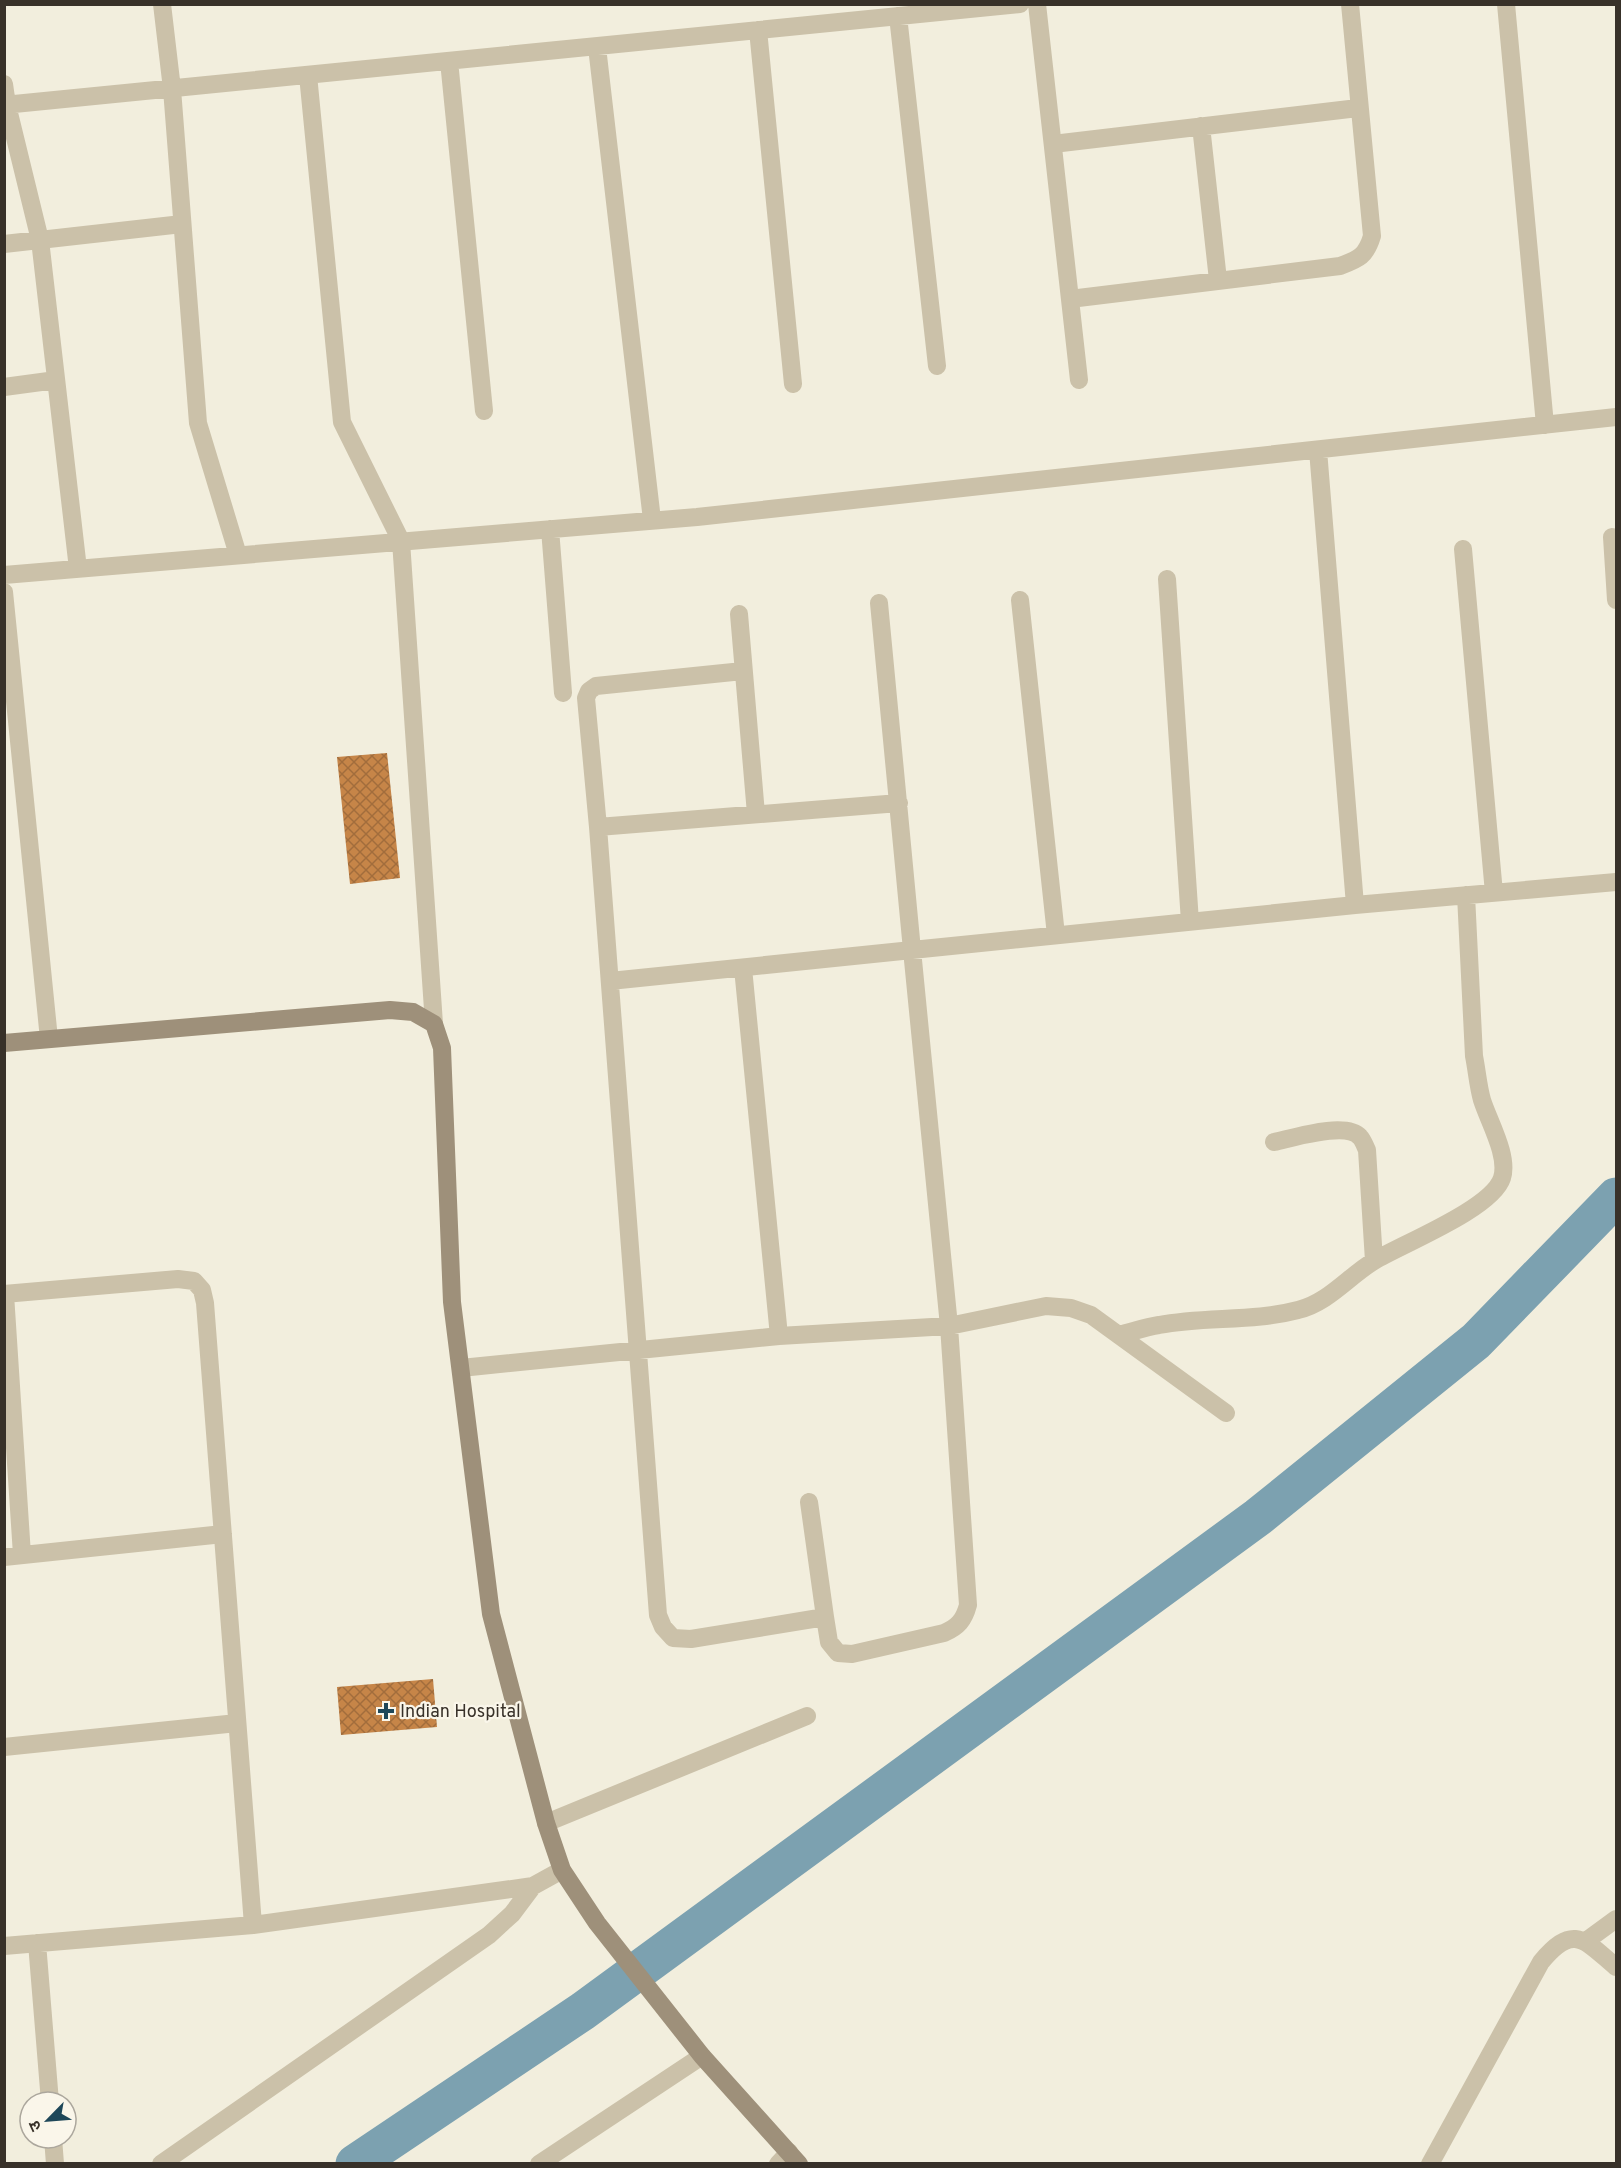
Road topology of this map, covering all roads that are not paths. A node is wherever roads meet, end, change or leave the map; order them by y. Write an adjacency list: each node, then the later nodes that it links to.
1 (162, 4): 12 (street)
2 (1020, 4): 6 (street)
3 (1037, 4): 16 (street)
4 (1350, 4): 14 (street)
5 (1506, 4): 29 (street)
6 (898, 16): 7 (street); 22 (street)
7 (758, 30): 8 (street); 25 (street)
8 (597, 47): 9 (street); 31 (street)
9 (449, 61): 10 (street); 27 (street)
10 (308, 75): 12 (street); 34 (street)
11 (4, 84): 13 (street)
12 (172, 89): 13 (street); 17 (street)
13 (6, 105): 18 (street)
14 (1359, 108): 15 (street); 20 (street)
15 (1201, 126): 16 (street); 20 (street)
16 (1053, 144): 21 (street)
17 (182, 224): 18 (street); 36 (street)
18 (40, 240): 19 (street); 23 (street)
19 (4, 244)
20 (1218, 280): 21 (street)
21 (1070, 298): 24 (street)
22 (937, 366)
23 (56, 380): 26 (street); 37 (street)
24 (1079, 380)
25 (793, 384)
26 (4, 387)
27 (484, 411)
28 (1617, 417): 29 (street)
29 (1545, 425): 30 (street)
30 (1318, 450): 31 (street); 53 (street)
31 (652, 520): 32 (street)
32 (550, 529): 34 (street); 46 (street)
33 (1611, 537): 42 (street)
34 (401, 542): 36 (street); 59 (street)
35 (1463, 549): 51 (street)
36 (238, 555): 37 (street)
37 (78, 569): 38 (street)
38 (4, 575)
39 (1167, 579): 54 (street)
40 (4, 592): 60 (street)
41 (1020, 600): 55 (street)
42 (1617, 600)
43 (879, 603): 47 (street)
44 (739, 614): 45 (street)
45 (743, 671): 48 (street); 49 (street)
46 (563, 693)
47 (898, 803): 48 (street); 56 (street)
48 (756, 814): 49 (street)
49 (598, 827): 58 (street)
50 (1617, 882): 51 (street)
51 (1494, 893): 52 (street)
52 (1466, 895): 53 (street); 63 (street)
53 (1355, 905): 54 (street)
54 (1190, 922): 55 (street)
55 (1056, 935): 56 (street)
56 (912, 950): 57 (street); 65 (street)
57 (743, 968): 58 (street); 67 (street)
58 (610, 981): 68 (street)
59 (434, 1024): 60 (street); 69 (street)
60 (49, 1039): 61 (street)
61 (4, 1043)
62 (1274, 1142): 63 (street)
63 (1374, 1261): 66 (street)
64 (5, 1294): 72 (street); 73 (street)
65 (949, 1326): 66 (street); 67 (street); 74 (street)
66 (1119, 1335): 70 (street)
67 (779, 1336): 68 (street)
68 (638, 1351): 69 (street); 74 (street)
69 (462, 1368): 78 (street)
70 (1226, 1413)
71 (809, 1502): 74 (street)
72 (223, 1534): 73 (street); 76 (street)
73 (13, 1556)
74 (825, 1617)
75 (807, 1716): 78 (street)
76 (237, 1723): 77 (street); 82 (street)
77 (4, 1747)
78 (546, 1823): 79 (street)
79 (562, 1870): 80 (street); 87 (street)
80 (533, 1886): 82 (street); 90 (street)
81 (1617, 1919): 83 (street)
82 (253, 1924): 84 (street)
83 (1586, 1941): 86 (street); 92 (street)
84 (37, 1943): 85 (street); 88 (street)
85 (4, 1946)
86 (1617, 1967)
87 (702, 2056): 89 (street); 91 (street)
88 (49, 2090)
89 (788, 2160)
90 (161, 2163)
91 (539, 2163)
92 (1430, 2163)

